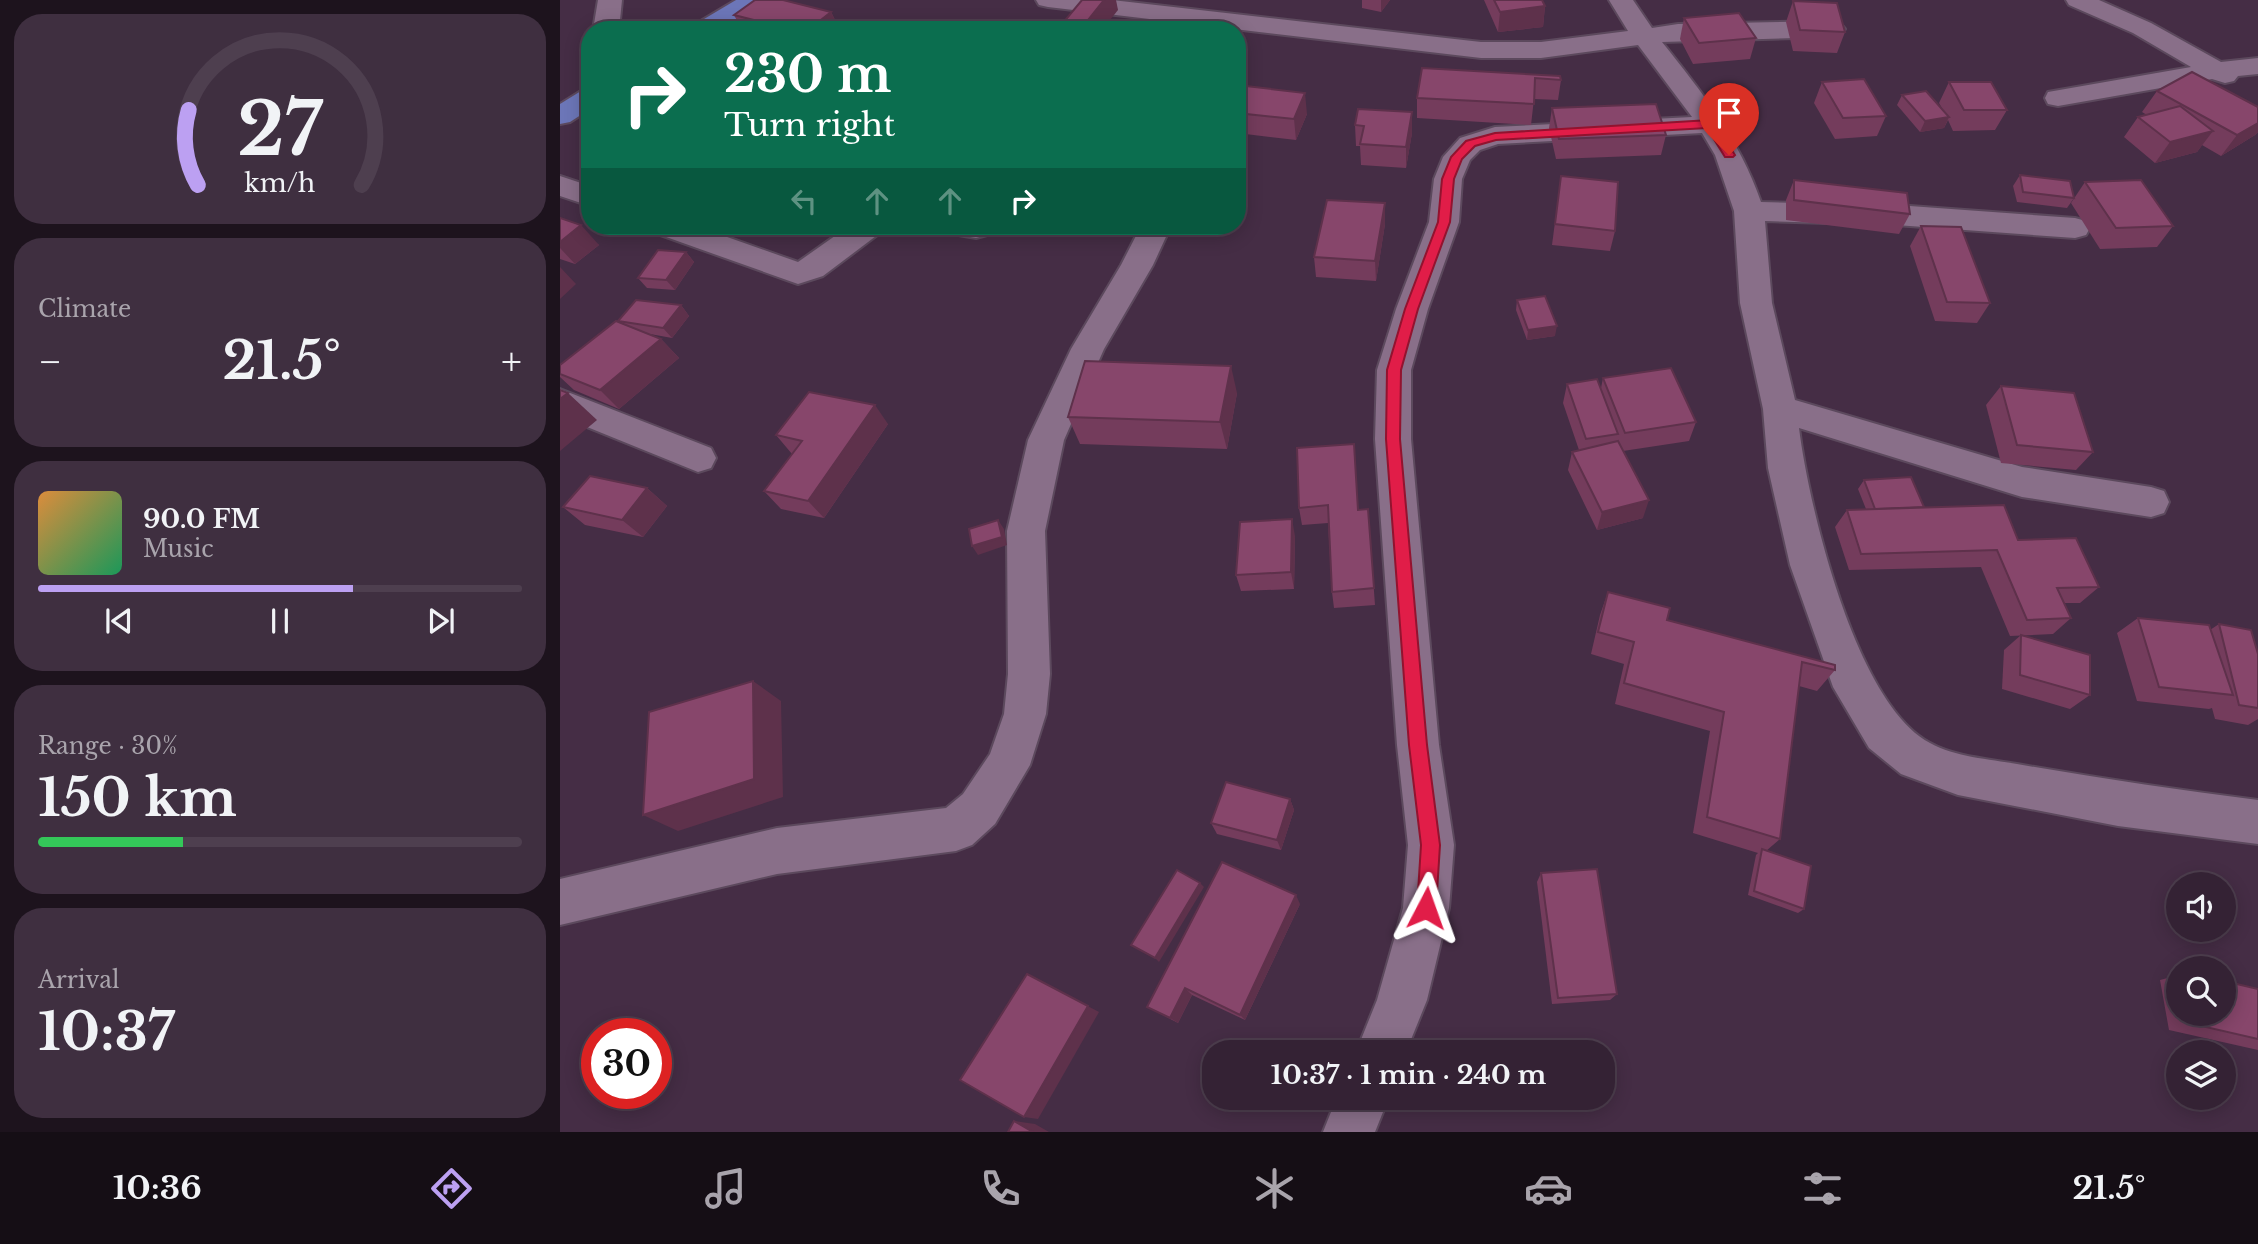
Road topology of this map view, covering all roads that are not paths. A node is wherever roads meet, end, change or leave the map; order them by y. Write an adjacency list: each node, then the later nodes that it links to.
1 (610, 0): 6 (street)
2 (752, 0): 7 (main road)
3 (1048, 0): 8 (street)
4 (1621, 0): 11 (street)
5 (2078, 0): 13 (street)
6 (607, 21)
7 (717, 21)
8 (1167, 21)
9 (1832, 29): 11 (street)
10 (1246, 35): 11 (street)
11 (1645, 37): 18 (street)
12 (2258, 66): 13 (street)
13 (2216, 70): 14 (street); 15 (street)
14 (2258, 92)
15 (2058, 98)
16 (581, 103): 17 (main road)
17 (560, 116)
18 (1710, 124): 21 (street); 32 (street)
19 (560, 185): 20 (street)
20 (581, 193)
21 (1749, 211): 22 (street); 27 (street)
22 (2075, 228)
23 (691, 235): 24 (street)
24 (857, 235)
25 (1152, 235): 31 (street)
26 (560, 402): 28 (street)
27 (1780, 409): 29 (street); 30 (street)
28 (698, 458)
29 (2151, 502)
30 (2258, 822)
31 (560, 902)
32 (1386, 1040)
33 (1358, 1110): 34 (street)
34 (1349, 1132)

